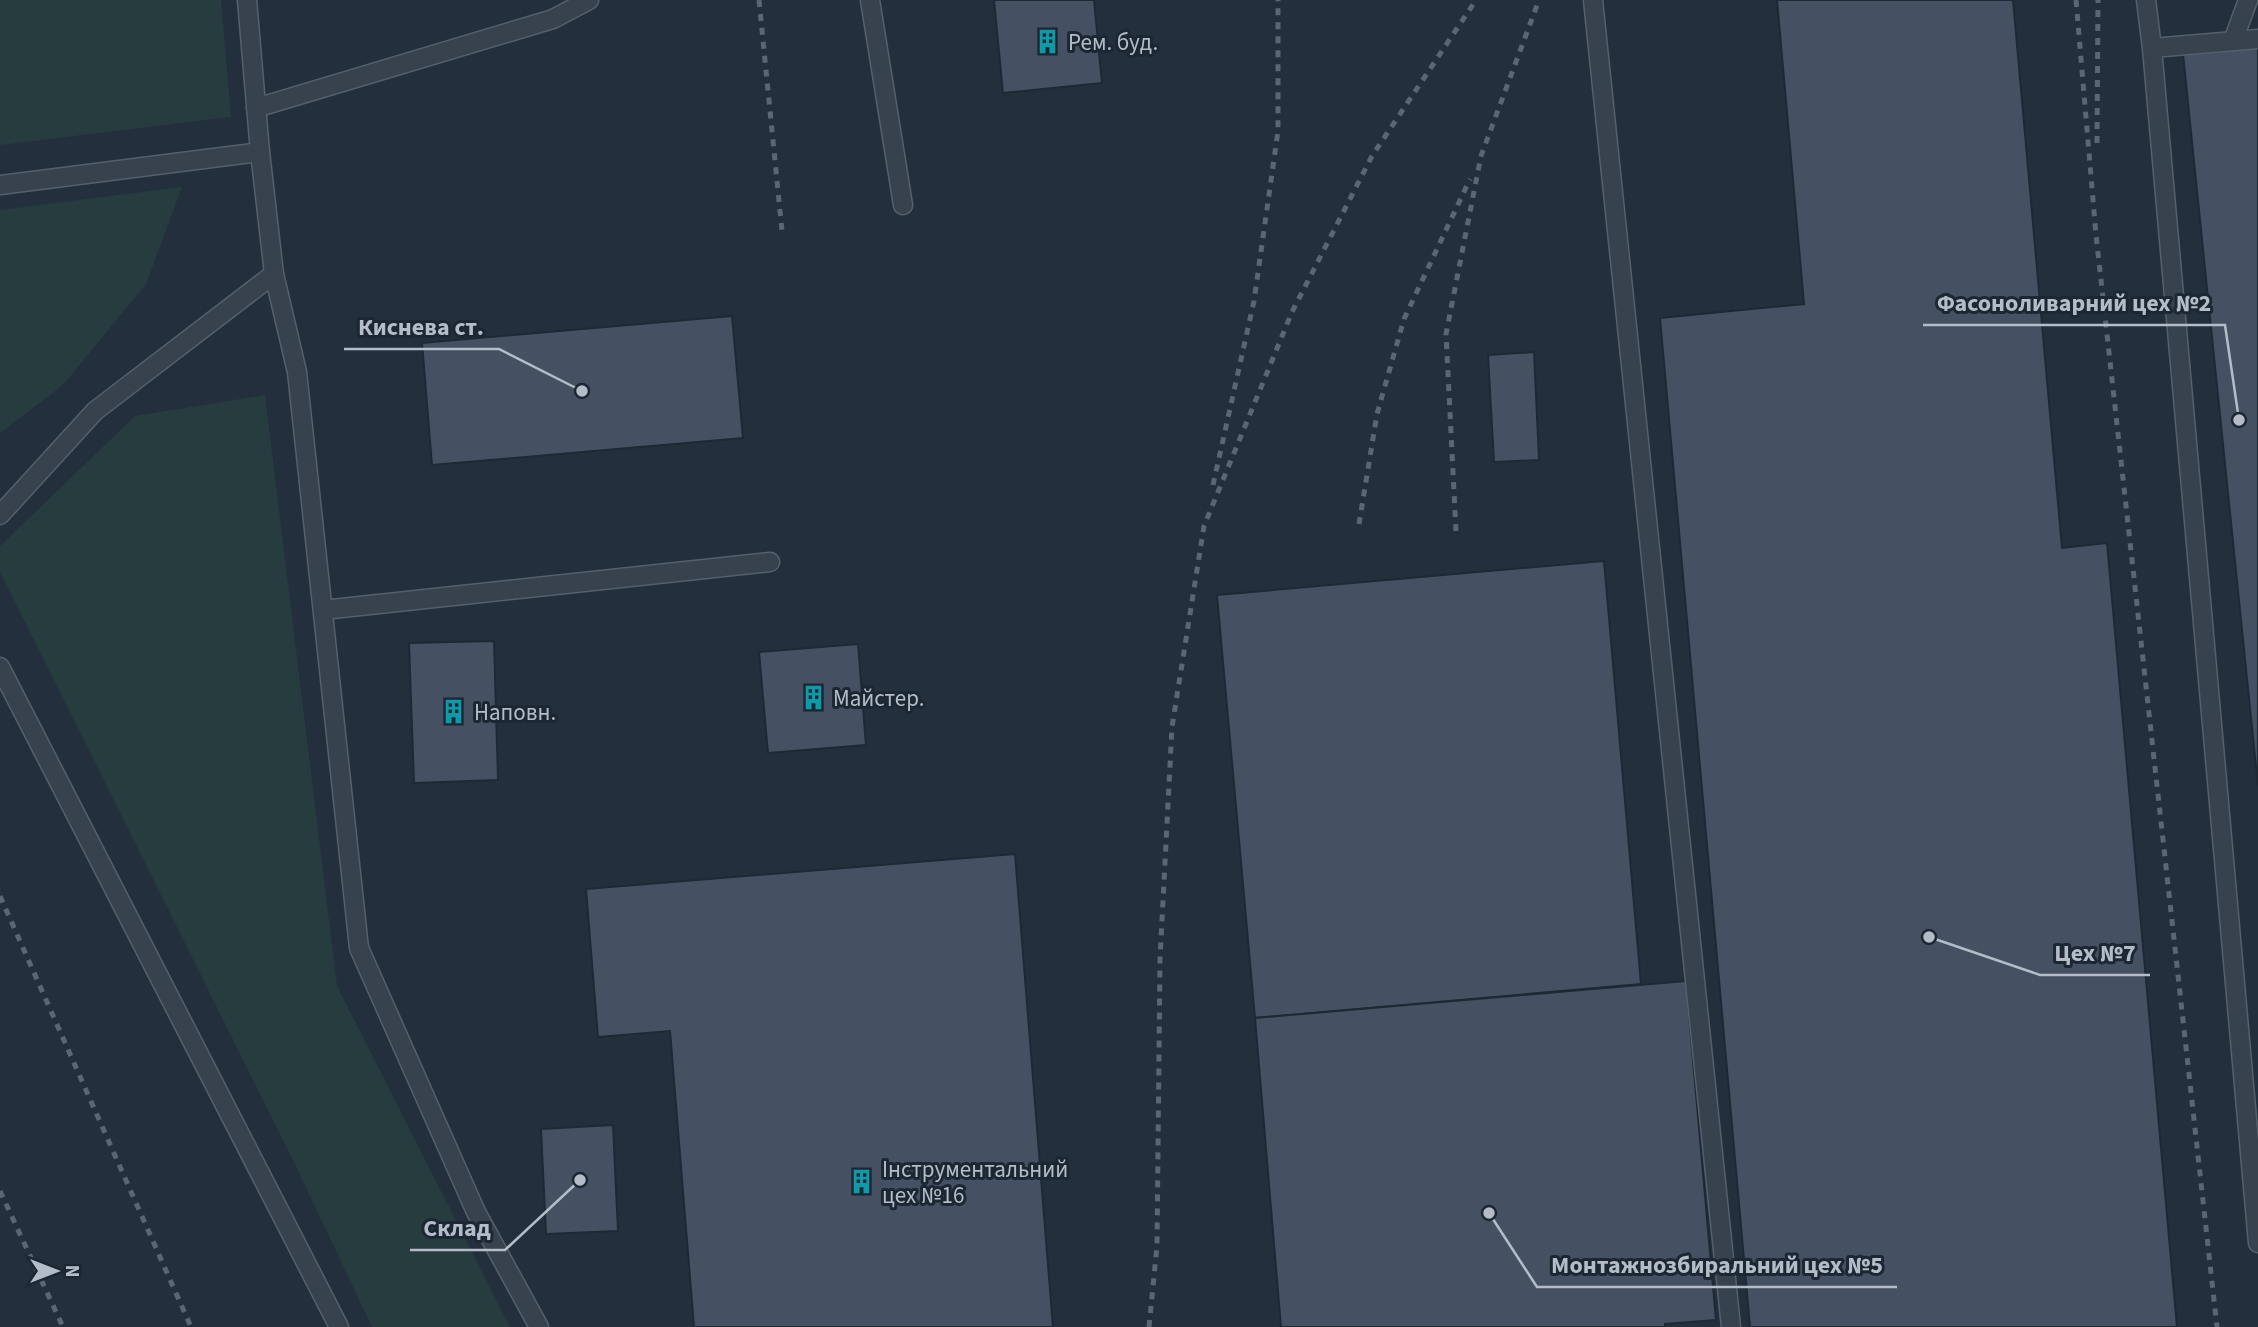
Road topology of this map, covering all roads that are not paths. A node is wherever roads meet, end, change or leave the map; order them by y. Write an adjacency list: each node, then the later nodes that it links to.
1 (247, 0): 10 (lane)
2 (589, 0): 10 (lane)
3 (870, 0): 13 (lane)
4 (1593, 0): 22 (lane)
5 (2146, 0): 9 (lane)
6 (2248, 0): 8 (lane)
7 (2258, 39): 8 (lane)
8 (2233, 41): 9 (lane)
9 (2152, 48): 19 (lane)
10 (256, 108): 11 (lane)
11 (260, 152): 12 (lane); 14 (lane)
12 (0, 186)
13 (903, 205)
14 (274, 274): 15 (lane); 17 (lane)
15 (0, 515)
16 (770, 562): 17 (lane)
17 (323, 610): 21 (lane)
18 (0, 667): 20 (lane)
19 (2258, 1243)
20 (339, 1327)
21 (539, 1327)
22 (1731, 1327)

